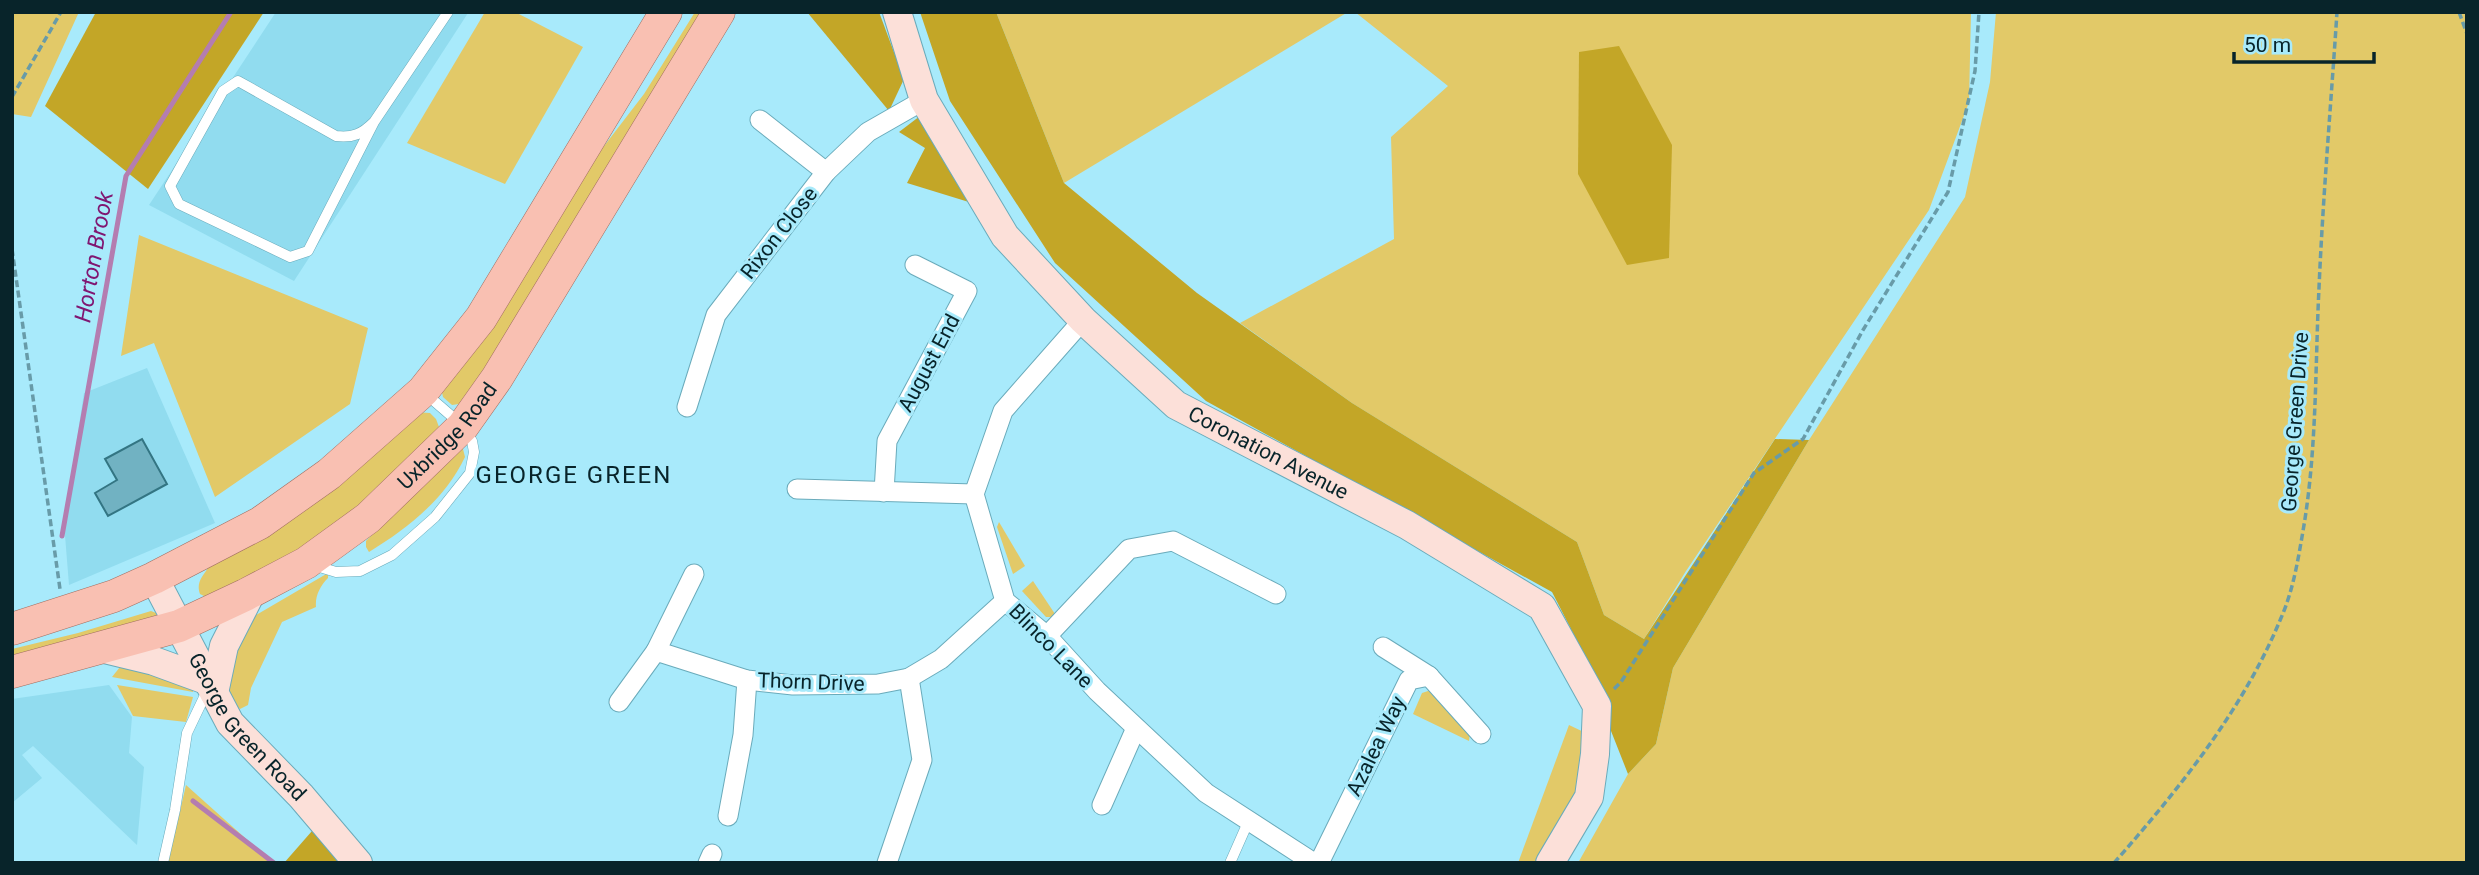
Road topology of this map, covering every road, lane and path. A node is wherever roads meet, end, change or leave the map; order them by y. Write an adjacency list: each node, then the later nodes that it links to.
1 (61, 12): 10 (path)
2 (448, 12): 13 (lane)
3 (666, 12): 18 (main road)
4 (719, 12): 20 (main road, Uxbridge Road)
5 (897, 12): 11 (street, Coronation Avenue)
6 (1979, 12): 43 (path)
7 (2337, 12): 55 (path, George Green Drive)
8 (2459, 12): 9 (path)
9 (2467, 34)
10 (12, 97)
11 (924, 100): 14 (street, Rixon Close); 17 (street, Coronation Avenue)
12 (760, 120): 14 (street)
13 (374, 122): 13 (lane)
14 (826, 172): 19 (street, Rixon Close)
15 (12, 249): 30 (path)
16 (915, 265): 22 (street, August End)
17 (1083, 320): 23 (street); 43 (street, Coronation Avenue)
18 (423, 391): 20 (lane); 26 (main road)
19 (687, 407)
20 (463, 426): 24 (main road, Uxbridge Road); 24 (lane)
21 (796, 489): 22 (street)
22 (884, 492): 23 (street)
23 (974, 494): 29 (street, Blinco Lane)
24 (306, 562): 27 (main road, Uxbridge Road)
25 (694, 574): 36 (street)
26 (154, 578): 30 (main road); 31 (street, George Green Road)
27 (252, 591): 31 (main road, Uxbridge Road); 41 (street)
28 (1276, 594): 33 (street)
29 (1005, 601): 33 (street, Blinco Lane); 39 (street, Thorn Drive)
30 (64, 612): 32 (main road)
31 (178, 626): 35 (main road, Uxbridge Road); 41 (street, George Green Road)
32 (12, 629)
33 (1047, 636): 44 (street, Blinco Lane)
34 (1383, 646): 38 (street)
35 (100, 648): 37 (main road, Uxbridge Road); 41 (street)
36 (656, 651): 40 (street, Thorn Drive); 42 (street)
37 (13, 672)
38 (1429, 676): 45 (street, Azalea Way); 53 (street, Azalea Way)
39 (909, 678): 40 (street, Thorn Drive); 51 (street)
40 (747, 680): 47 (street)
41 (210, 686): 49 (lane); 50 (street, George Green Road)
42 (619, 702)
43 (1597, 706): 54 (street)
44 (1136, 728): 46 (street); 48 (street, Blinco Lane)
45 (1481, 734)
46 (1102, 806)
47 (728, 816)
48 (1249, 820): 52 (lane); 53 (street, Blinco Lane)
49 (163, 863)
50 (358, 863)
51 (887, 863)
52 (1230, 863)
53 (1316, 863)
54 (1550, 863)
55 (2115, 863)

